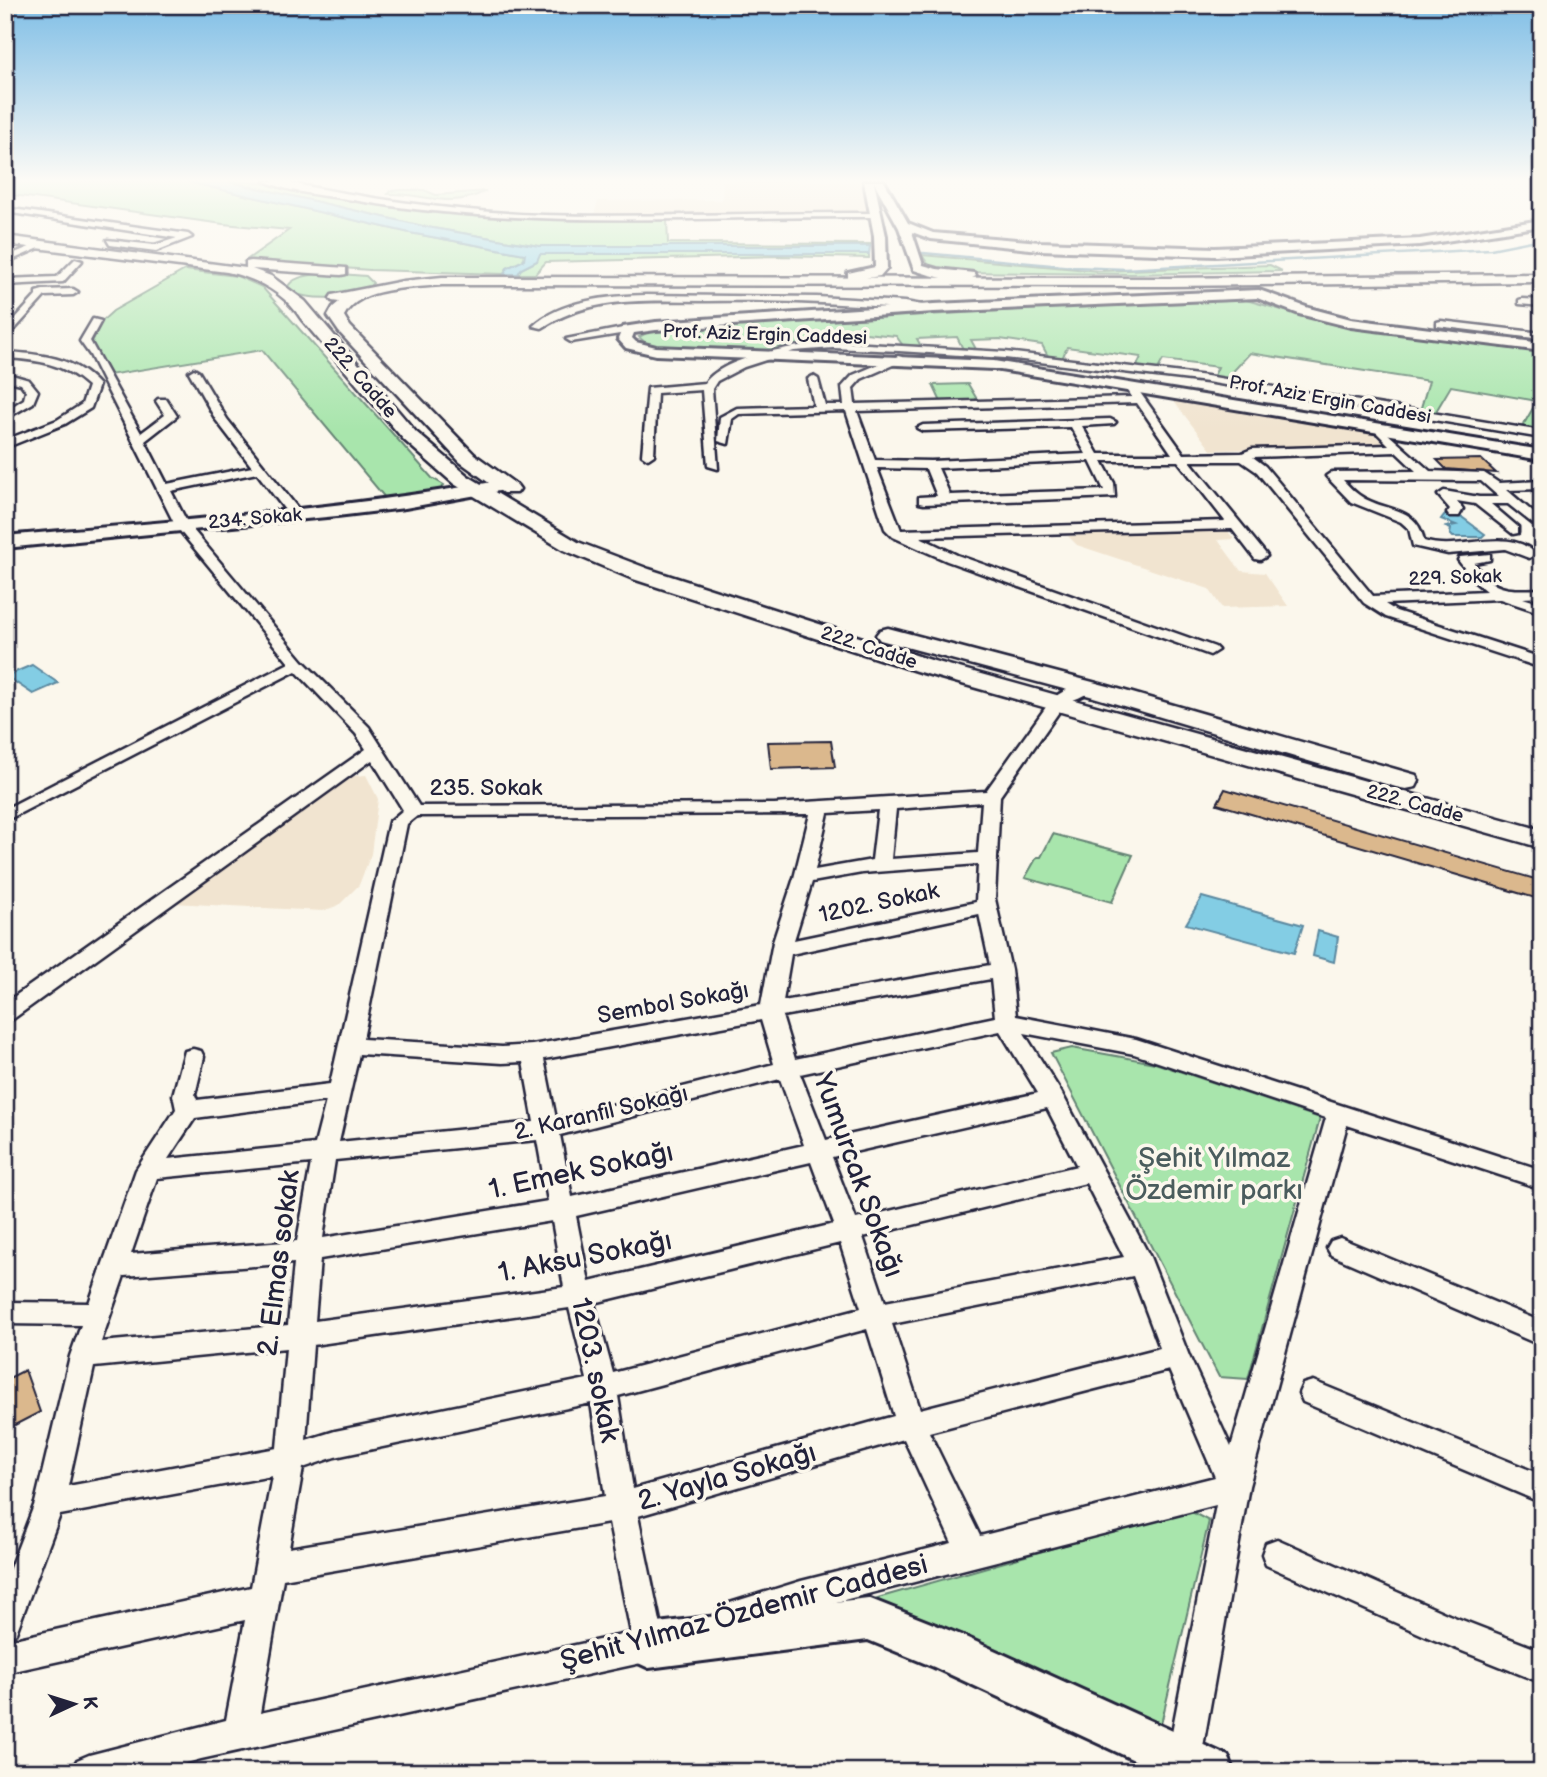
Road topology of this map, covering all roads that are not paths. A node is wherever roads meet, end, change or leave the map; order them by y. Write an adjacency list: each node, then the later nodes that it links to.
1 (75, 264): 10 (street)
2 (182, 264): 15 (main road)
3 (249, 264): 15 (main road)
4 (881, 264): 5 (street); 9 (street)
5 (913, 264): 6 (main road); 9 (main road)
6 (1201, 275): 8 (main road); 11 (main road)
7 (1542, 275): 8 (main road)
8 (1330, 276): 11 (main road); 17 (main road)
9 (848, 278): 11 (main road); 12 (main road)
10 (9, 282): 13 (street)
11 (1234, 282): 17 (main road)
12 (372, 283): 15 (main road); 64 (main road, 222. Cadde)
13 (5, 290)
14 (73, 292): 16 (street)
15 (285, 292): 68 (main road, 222. Cadde)
16 (38, 293): 22 (street); 27 (street)
17 (1259, 293): 20 (street, Prof. Aziz Ergin Caddesi); 29 (street)
18 (1522, 302): 19 (street)
19 (1542, 303)
20 (934, 308): 24 (street); 25 (street, Prof. Aziz Ergin Caddesi)
21 (96, 321): 50 (street, 235. Sokak)
22 (5, 324)
23 (1441, 324): 26 (street)
24 (538, 326)
25 (628, 330): 28 (street); 31 (street, Prof. Aziz Ergin Caddesi)
26 (1542, 334)
27 (5, 337)
28 (571, 339)
29 (1542, 347)
30 (5, 355): 52 (street)
31 (772, 355): 32 (street, Prof. Aziz Ergin Caddesi); 38 (street); 49 (street)
32 (898, 359): 37 (street, Prof. Aziz Ergin Caddesi); 41 (street)
33 (194, 372): 62 (street)
34 (5, 376): 44 (street)
35 (813, 379): 42 (street)
36 (5, 382): 43 (street)
37 (1130, 385): 39 (street); 48 (street, Prof. Aziz Ergin Caddesi)
38 (708, 386): 54 (street); 61 (street)
39 (1139, 400): 41 (street); 56 (street)
40 (162, 401): 50 (street)
41 (850, 406): 42 (street); 59 (street)
42 (820, 407): 51 (street)
43 (5, 410)
44 (5, 416)
45 (1110, 422): 46 (street)
46 (1075, 424): 47 (street); 57 (street)
47 (923, 428)
48 (1378, 429): 53 (street); 55 (street, Prof. Aziz Ergin Caddesi)
49 (1542, 435)
50 (137, 441): 67 (street, 235. Sokak)
51 (724, 441)
52 (5, 444)
53 (1397, 448): 58 (street); 63 (street)
54 (648, 455)
55 (1542, 455)
56 (1180, 456): 57 (street); 58 (street); 78 (street)
57 (1093, 457): 60 (street); 69 (street)
58 (1244, 457): 87 (street)
59 (872, 464): 60 (street); 81 (street)
60 (931, 465): 69 (street)
61 (713, 466)
62 (261, 469): 67 (street); 74 (street)
63 (1427, 475): 66 (street); 83 (street)
64 (504, 485): 68 (street, 234. Sokak); 92 (main road, 222. Cadde)
65 (1542, 485): 66 (street)
66 (1496, 487): 71 (street)
67 (162, 489): 77 (street, 235. Sokak)
68 (478, 491): 74 (street, 234. Sokak); 93 (main road, 222. Cadde)
69 (945, 499): 70 (street)
70 (924, 500)
71 (1511, 500): 72 (street); 79 (street)
72 (1479, 501): 73 (street); 80 (street)
73 (1454, 513)
74 (296, 515): 77 (street, 234. Sokak)
75 (1046, 520): 76 (street)
76 (933, 524)
77 (182, 525): 82 (street, 234. Sokak); 91 (street, 235. Sokak)
78 (1235, 525): 81 (street); 84 (street)
79 (1542, 527)
80 (1513, 530)
81 (905, 536): 89 (street)
82 (5, 542)
83 (1536, 554): 86 (street)
84 (1260, 556)
85 (1542, 593): 86 (street, 229. Sokak)
86 (1499, 595): 87 (street, 229. Sokak); 88 (street)
87 (1369, 600): 90 (street)
88 (1542, 609)
89 (1210, 650)
90 (1542, 663)
91 (298, 664): 94 (street, 235. Sokak); 99 (street)
92 (1087, 688): 93 (street); 100 (main road, 222. Cadde)
93 (1057, 703): 95 (street); 101 (main road, 222. Cadde)
94 (375, 750): 98 (street, 235. Sokak); 109 (street)
95 (991, 796): 96 (street, 235. Sokak); 102 (street)
96 (888, 805): 97 (street, 235. Sokak); 103 (street)
97 (820, 808): 98 (street, 235. Sokak); 104 (street, Yumurcak Sokağı)
98 (413, 811): 111 (street, 2. Elmas sokak)
99 (5, 816)
100 (1542, 818)
101 (1542, 839)
102 (986, 858): 103 (street); 105 (street)
103 (881, 866): 104 (street)
104 (804, 878): 106 (street, Yumurcak Sokağı)
105 (987, 906): 106 (street, 1202. Sokak); 107 (street)
106 (782, 949): 108 (street, Yumurcak Sokağı)
107 (1001, 970): 108 (street, Sembol Sokağı); 110 (street)
108 (770, 1013): 112 (street, Sembol Sokağı); 114 (street, Yumurcak Sokağı)
109 (5, 1014)
110 (1006, 1022): 114 (street, 2. Karanfil Sokağı); 116 (street); 118 (street)
111 (351, 1046): 112 (street, Sembol Sokağı); 115 (street, 2. Elmas sokak)
112 (533, 1053): 119 (street, 1203. sokak)
113 (193, 1057): 117 (street)
114 (787, 1069): 119 (street, 2. Karanfil Sokağı); 120 (street, Yumurcak Sokağı)
115 (341, 1091): 117 (street); 121 (street, 2. Elmas sokak)
116 (1053, 1098): 120 (street, 1. Emek Sokağı); 123 (street)
117 (188, 1110): 122 (street)
118 (1339, 1113): 124 (street); 143 (street)
119 (546, 1130): 121 (street, 2. Karanfil Sokağı); 125 (street, 1203. sokak)
120 (817, 1150): 125 (street, 1. Emek Sokağı); 126 (street, Yumurcak Sokağı)
121 (324, 1154): 122 (street, 2. Karanfil Sokağı); 128 (street, 2. Elmas sokak)
122 (148, 1170): 130 (street)
123 (1092, 1172): 126 (street, 1. Aksu Sokağı); 129 (street)
124 (1542, 1180)
125 (562, 1209): 128 (street, 1. Emek Sokağı); 131 (street, 1203. sokak)
126 (848, 1229): 131 (street, 1. Aksu Sokağı); 134 (street, Yumurcak Sokağı)
127 (1340, 1248): 135 (street)
128 (308, 1251): 130 (street, 1. Emek Sokağı); 136 (street, 2. Elmas sokak)
129 (1141, 1264): 134 (street); 138 (street)
130 (114, 1266): 133 (street)
131 (579, 1296): 136 (street, 1. Aksu Sokağı); 139 (street, 1203. sokak)
132 (5, 1313): 133 (street)
133 (97, 1314): 137 (street)
134 (878, 1315): 139 (street); 141 (street, Yumurcak Sokağı)
135 (1542, 1334)
136 (301, 1335): 137 (street, 1. Aksu Sokağı); 142 (street, 2. Elmas sokak)
137 (82, 1356): 145 (street)
138 (1176, 1356): 141 (street, 2. Yayla Sokağı); 143 (street)
139 (603, 1388): 142 (street); 146 (street, 1203. sokak)
140 (1313, 1393): 144 (street)
141 (911, 1424): 146 (street, 2. Yayla Sokağı); 147 (street, Yumurcak Sokağı)
142 (290, 1459): 145 (street); 149 (street, 2. Elmas sokak)
143 (1234, 1486): 147 (street, Şehit Yılmaz Özdemir Caddesi); 156 (street)
144 (1542, 1489)
145 (50, 1503): 151 (street)
146 (621, 1507): 149 (street, 2. Yayla Sokağı); 152 (street, 1203. sokak)
147 (972, 1551): 152 (street, Şehit Yılmaz Özdemir Caddesi)
148 (1277, 1554): 154 (street)
149 (272, 1566): 150 (street, 2. Elmas sokak)
150 (265, 1600): 153 (street); 155 (street, 2. Elmas sokak)
151 (5, 1622)
152 (649, 1646): 155 (street, Şehit Yılmaz Özdemir Caddesi); 156 (street)
153 (5, 1657)
154 (1542, 1667)
155 (240, 1734): 157 (street, Şehit Yılmaz Özdemir Caddesi)
156 (1198, 1765)
157 (89, 1772)

